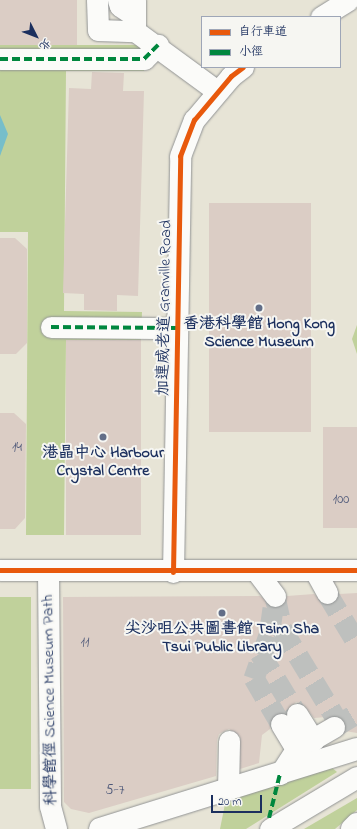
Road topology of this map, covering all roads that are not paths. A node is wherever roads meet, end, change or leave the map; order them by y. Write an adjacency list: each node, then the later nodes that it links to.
1 (97, 0): 4 (street)
2 (118, 0): 4 (street)
3 (348, 0): 5 (street)
4 (135, 16): 6 (street)
5 (323, 16)
6 (158, 45): 7 (street); 9 (street)
7 (0, 58)
8 (242, 68): 9 (street, 加連威老道 Granville Road)
9 (217, 91): 11 (street, 加連威老道 Granville Road)
10 (51, 327): 11 (street)
11 (177, 328): 16 (street, 加連威老道 Granville Road)
12 (0, 570): 14 (street)
13 (357, 570): 15 (street)
14 (48, 571): 16 (street); 28 (street, 科學館徑 Science Museum Path)
15 (315, 571): 17 (street); 18 (street)
16 (173, 572): 17 (street)
17 (257, 572): 19 (street)
18 (327, 592)
19 (275, 596)
20 (289, 719): 23 (street)
21 (229, 741): 25 (street)
22 (357, 749): 23 (main road)
23 (280, 774): 25 (main road)
24 (357, 776): 30 (street)
25 (228, 790): 29 (main road)
26 (357, 792): 31 (street)
27 (357, 824): 32 (main road)
28 (56, 829)
29 (100, 829)
30 (270, 829)
31 (296, 829)
32 (352, 829)

